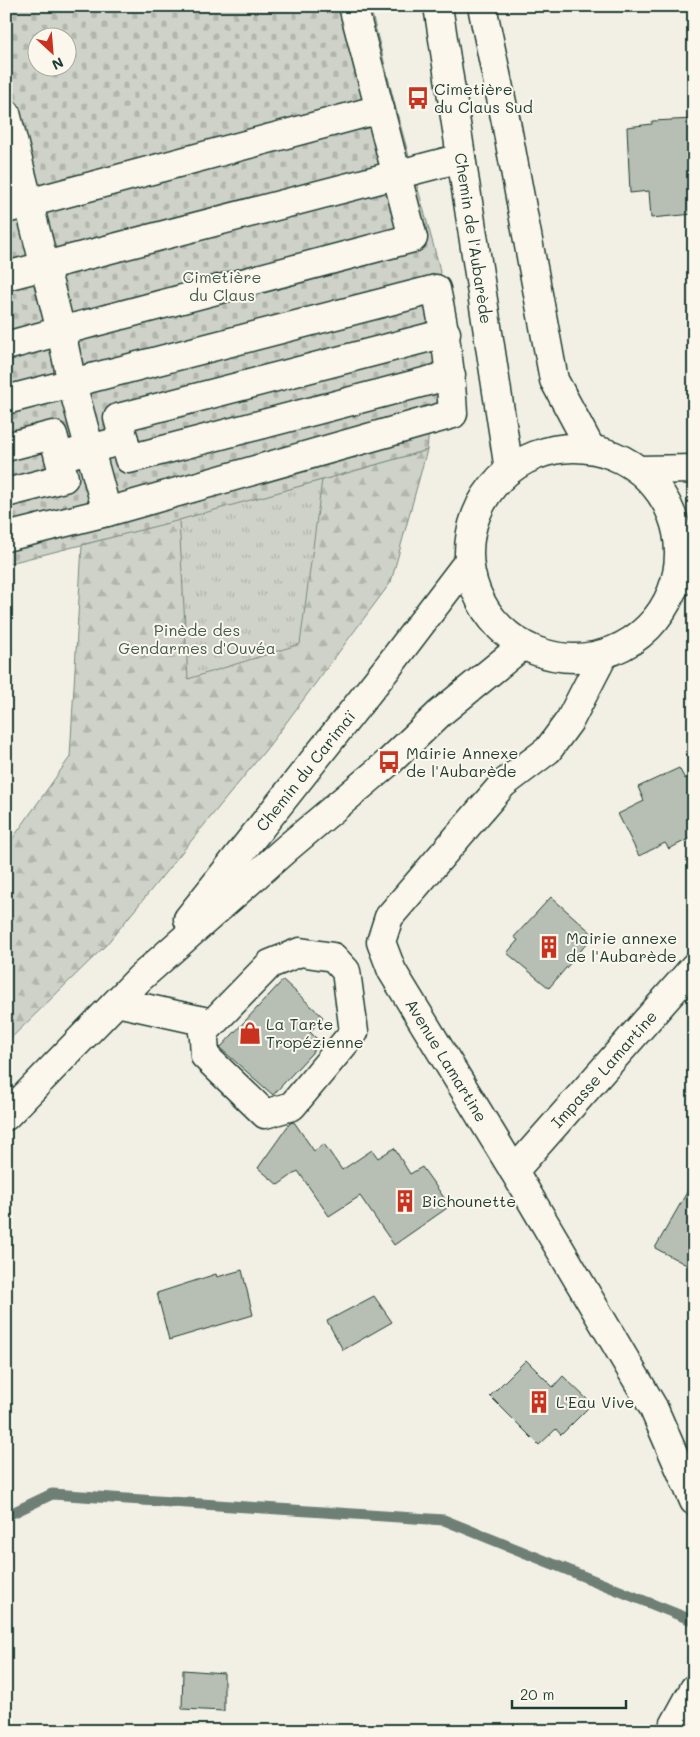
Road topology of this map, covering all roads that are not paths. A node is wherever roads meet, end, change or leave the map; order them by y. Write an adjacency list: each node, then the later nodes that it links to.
1 (353, 6): 4 (main road)
2 (438, 6): 6 (main road, Chemin de l'Aubarède)
3 (482, 6): 20 (main road)
4 (380, 109): 7 (main road); 8 (main road)
5 (6, 113): 8 (main road)
6 (461, 158): 7 (main road); 23 (main road, Chemin de l'Aubarède)
7 (397, 174): 9 (main road); 11 (main road)
8 (17, 206): 9 (main road)
9 (44, 266): 10 (main road); 11 (main road)
10 (6, 276)
11 (61, 332): 13 (main road); 15 (main road)
12 (446, 333): 14 (main road); 15 (main road); 17 (main road)
13 (6, 346)
14 (451, 375): 17 (main road); 26 (main road)
15 (72, 384): 16 (main road); 19 (main road)
16 (6, 400)
17 (124, 440): 19 (main road)
18 (6, 447): 21 (main road)
19 (89, 449): 21 (main road); 26 (main road)
20 (591, 449): 23 (main road); 24 (main road)
21 (59, 457): 25 (main road)
22 (694, 469): 24 (main road)
23 (509, 470): 28 (main road)
24 (639, 470): 29 (main road)
25 (6, 493)
26 (107, 512): 27 (main road)
27 (6, 537)
28 (468, 562): 30 (main road); 35 (main road, Chemin du Carimaï)
29 (684, 578): 31 (main road)
30 (522, 646): 31 (main road); 35 (main road, Chemin du Carimaï)
31 (604, 654): 32 (main road, Avenue Lamartine)
32 (387, 956): 34 (main road); 39 (main road, Avenue Lamartine)
33 (694, 967): 39 (main road, Impasse Lamartine)
34 (346, 971): 37 (main road); 37 (main road)
35 (140, 978): 36 (main road, Chemin du Carimaï)
36 (118, 1002): 37 (main road); 38 (main road, Chemin du Carimaï)
37 (204, 1033)
38 (6, 1116)
39 (514, 1171): 40 (main road, Avenue Lamartine)
40 (694, 1500)
41 (694, 1689): 42 (main road)
42 (670, 1731)

